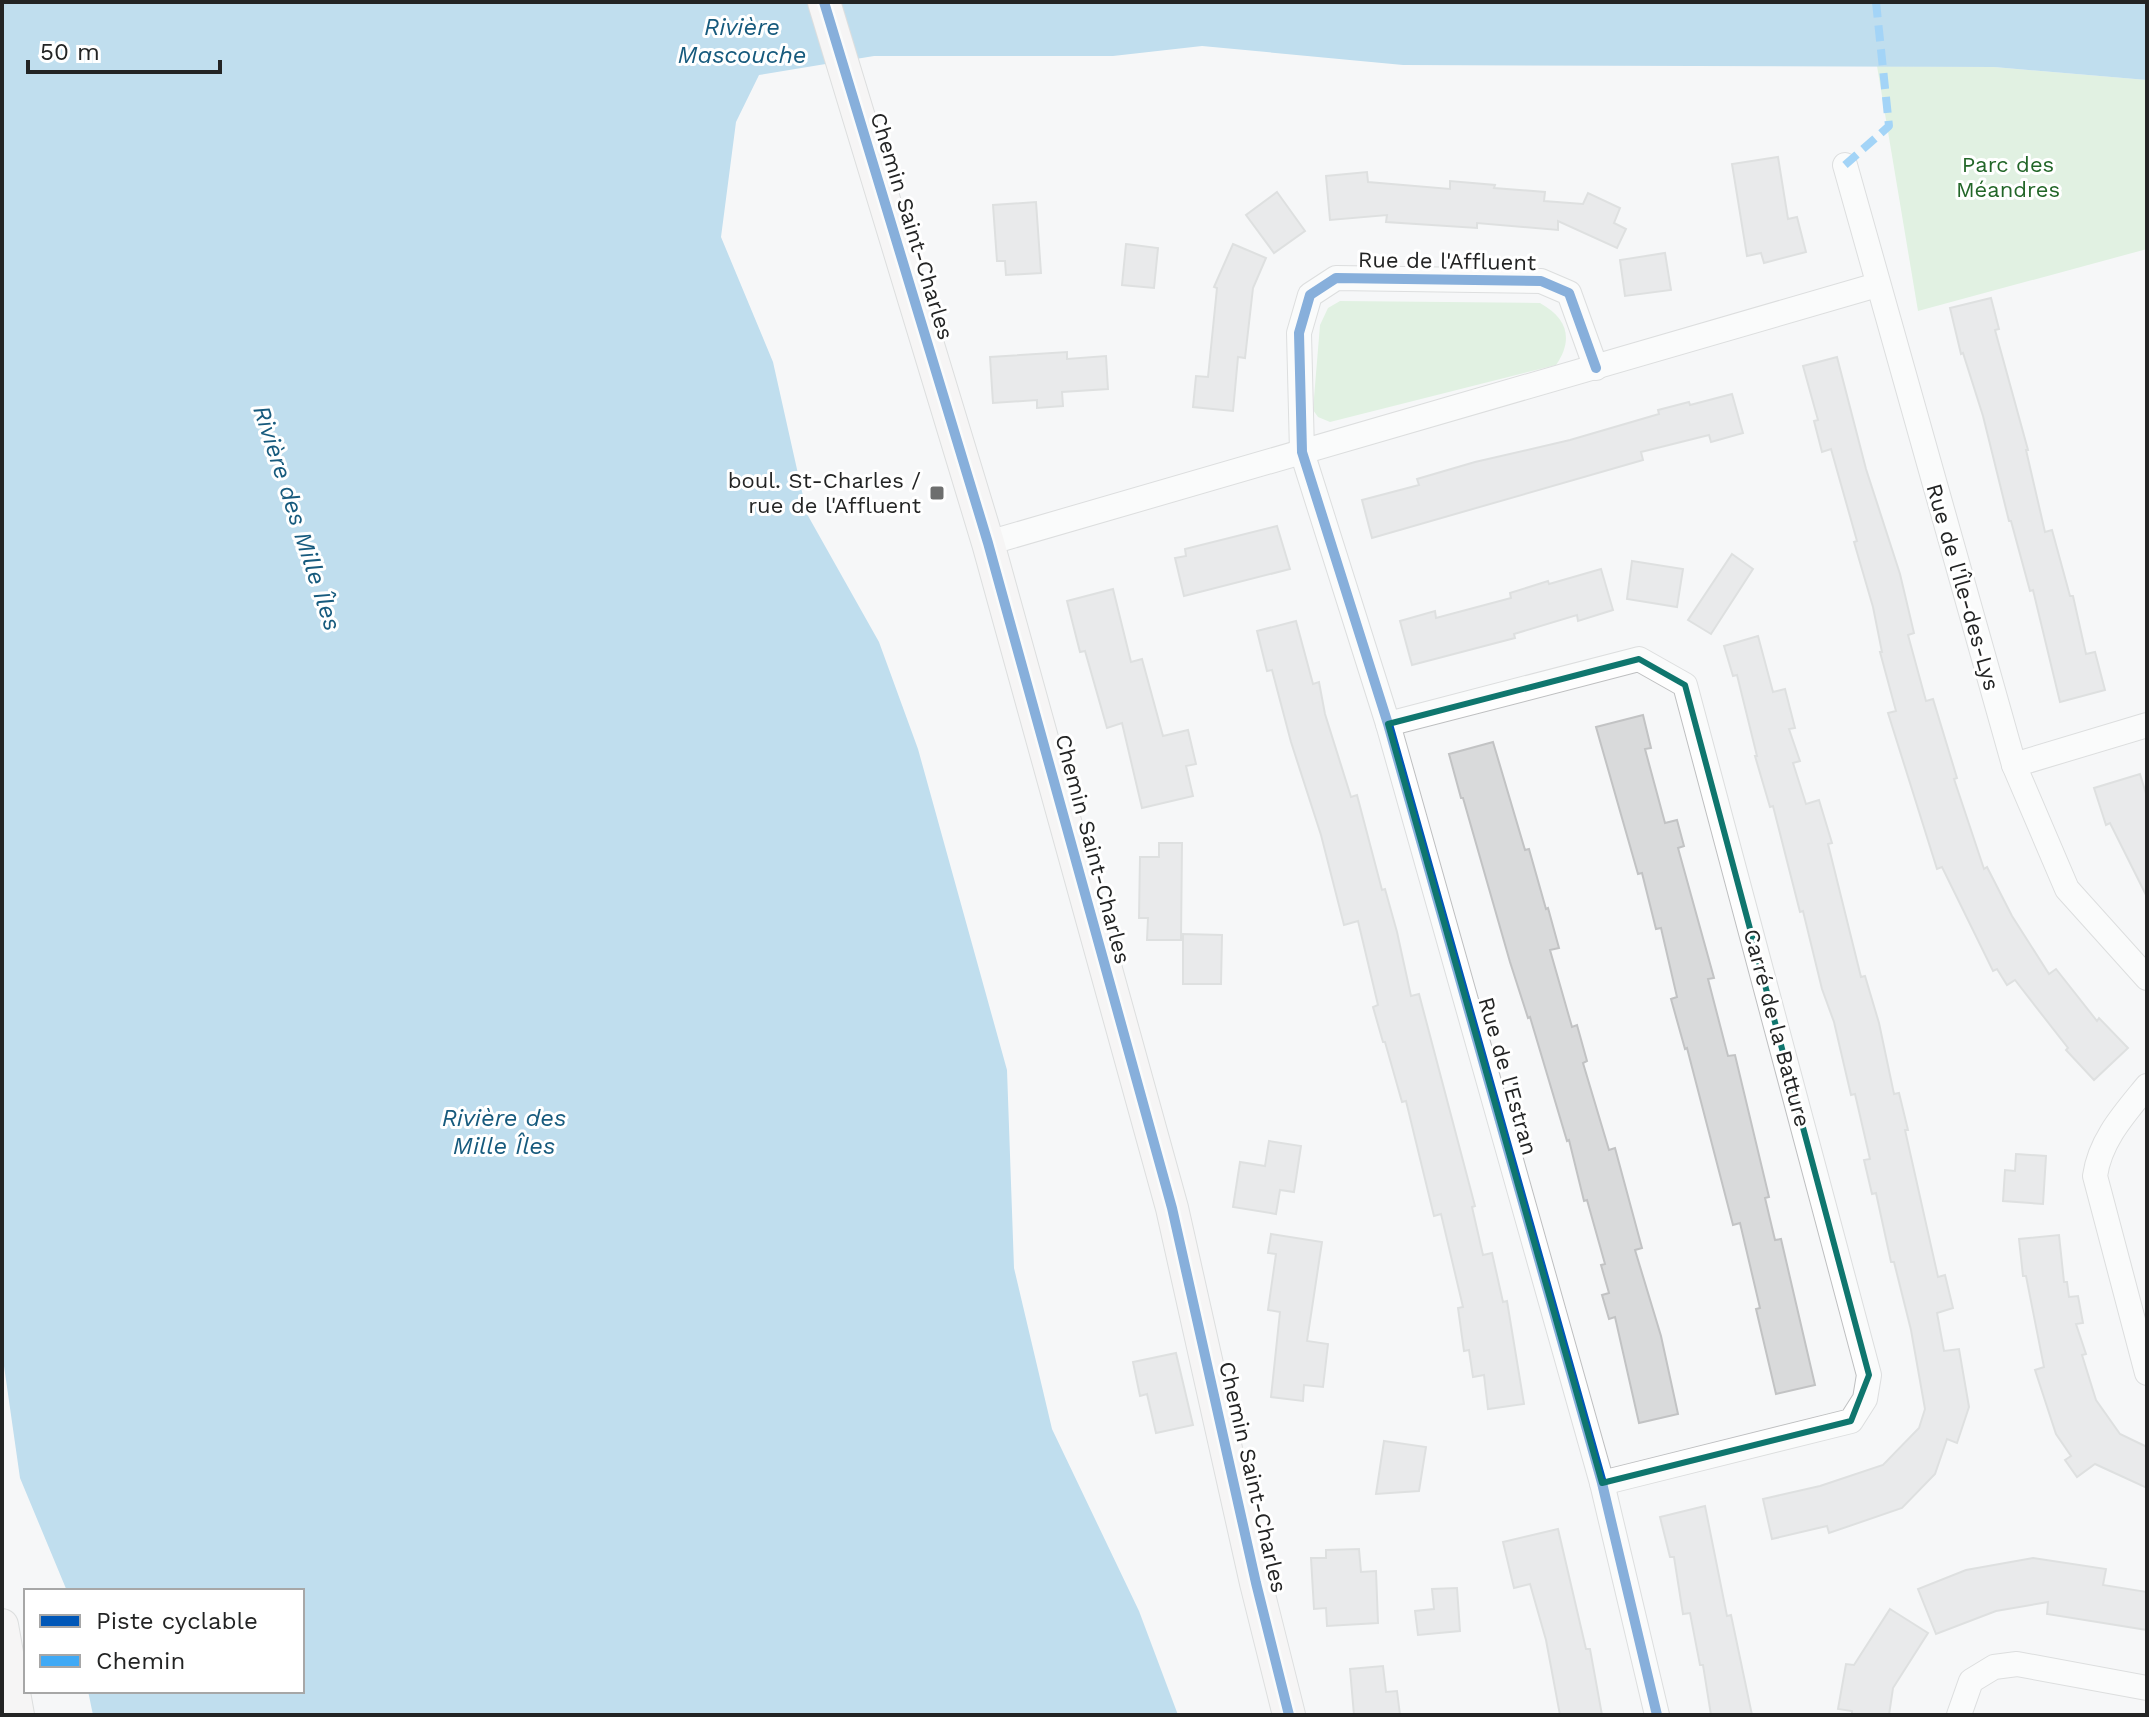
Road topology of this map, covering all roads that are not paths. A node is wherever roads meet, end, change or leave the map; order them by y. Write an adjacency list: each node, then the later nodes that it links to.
1 (824, 2): 6 (main road, Chemin Saint-Charles)
2 (1845, 165): 3 (street, Rue de l'Île-des-Lys)
3 (1877, 285): 4 (street); 9 (street, Rue de l'Île-des-Lys)
4 (1596, 368): 5 (street); 5 (street, Rue de l'Affluent)
5 (1302, 452): 6 (street); 7 (street, Rue de l'Estran)
6 (988, 543): 17 (main road, Chemin Saint-Charles)
7 (1388, 724): 13 (street, Rue de l'Estran); 13 (street, Carré de la Batture)
8 (2147, 725): 9 (street)
9 (2014, 765): 10 (street, Rue de l'Île-des-Lys)
10 (2147, 978)
11 (2147, 1086): 12 (street)
12 (2147, 1373)
13 (1602, 1483): 18 (street, Rue de l'Estran)
14 (2, 1625): 16 (main road)
15 (2147, 1688): 19 (street)
16 (18, 1715)
17 (1289, 1715)
18 (1657, 1715)
19 (1959, 1715)

